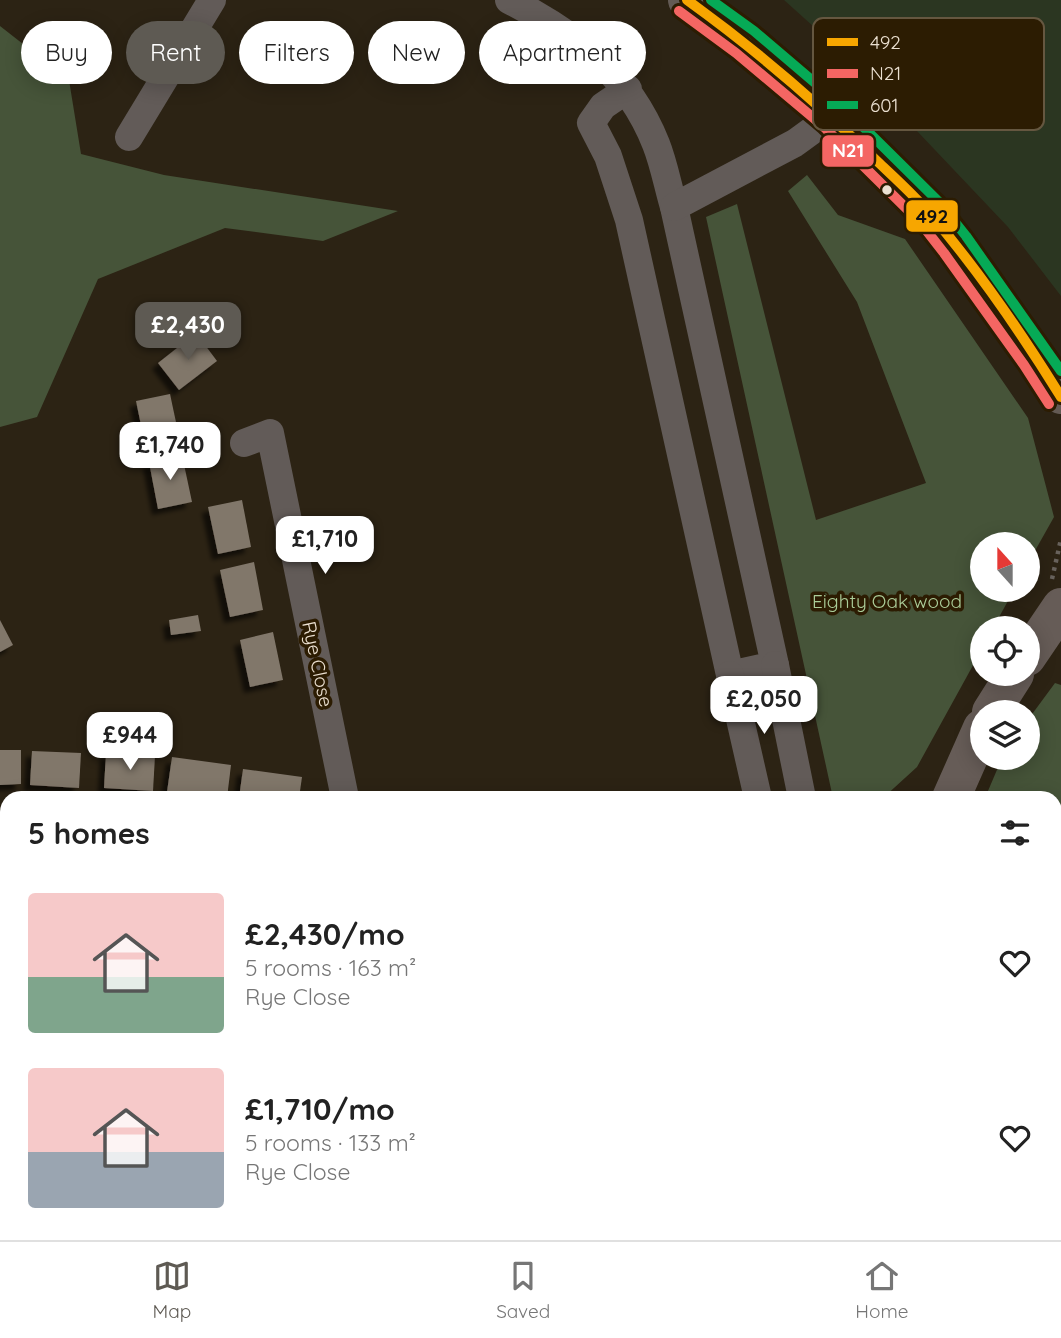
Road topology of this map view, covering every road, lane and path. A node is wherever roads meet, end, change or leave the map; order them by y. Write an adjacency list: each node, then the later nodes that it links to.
1 (212, 0): 8 (street)
2 (509, 0): 4 (street)
3 (687, 0): 5 (main road)
4 (628, 89): 9 (street); 17 (street)
5 (813, 100)
6 (813, 130): 9 (street)
7 (846, 130): 10 (main road)
8 (129, 137)
9 (674, 207): 16 (street)
10 (1060, 395)
11 (244, 443): 19 (street, Rye Close)
12 (1061, 607): 13 (highway)
13 (1040, 638)
14 (1061, 647): 15 (highway)
15 (1040, 659)
16 (775, 665): 17 (street); 21 (street)
17 (730, 676): 20 (street)
18 (970, 755): 22 (highway)
19 (344, 791)
20 (756, 791)
21 (801, 791)
22 (954, 791)

